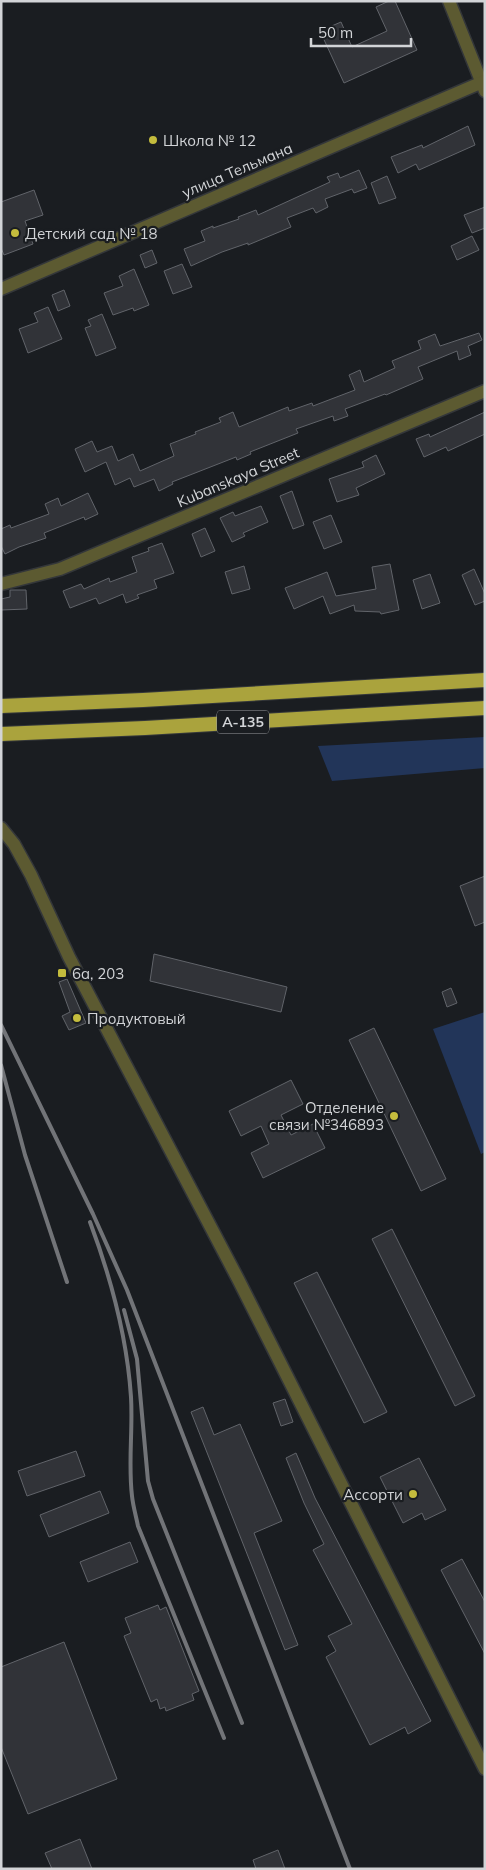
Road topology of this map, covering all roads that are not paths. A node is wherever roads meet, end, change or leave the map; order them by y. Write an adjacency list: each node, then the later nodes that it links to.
1 (449, 1): 2 (street)
2 (484, 85): 3 (street, улица Тельмана)
3 (1, 289)
4 (485, 391): 5 (street, Kubanskaya Street)
5 (1, 584)
6 (485, 680): 7 (highway, А-135)
7 (1, 706)
8 (485, 708): 9 (highway, А-135)
9 (1, 734)
10 (1, 828): 11 (street)
11 (485, 1769)

